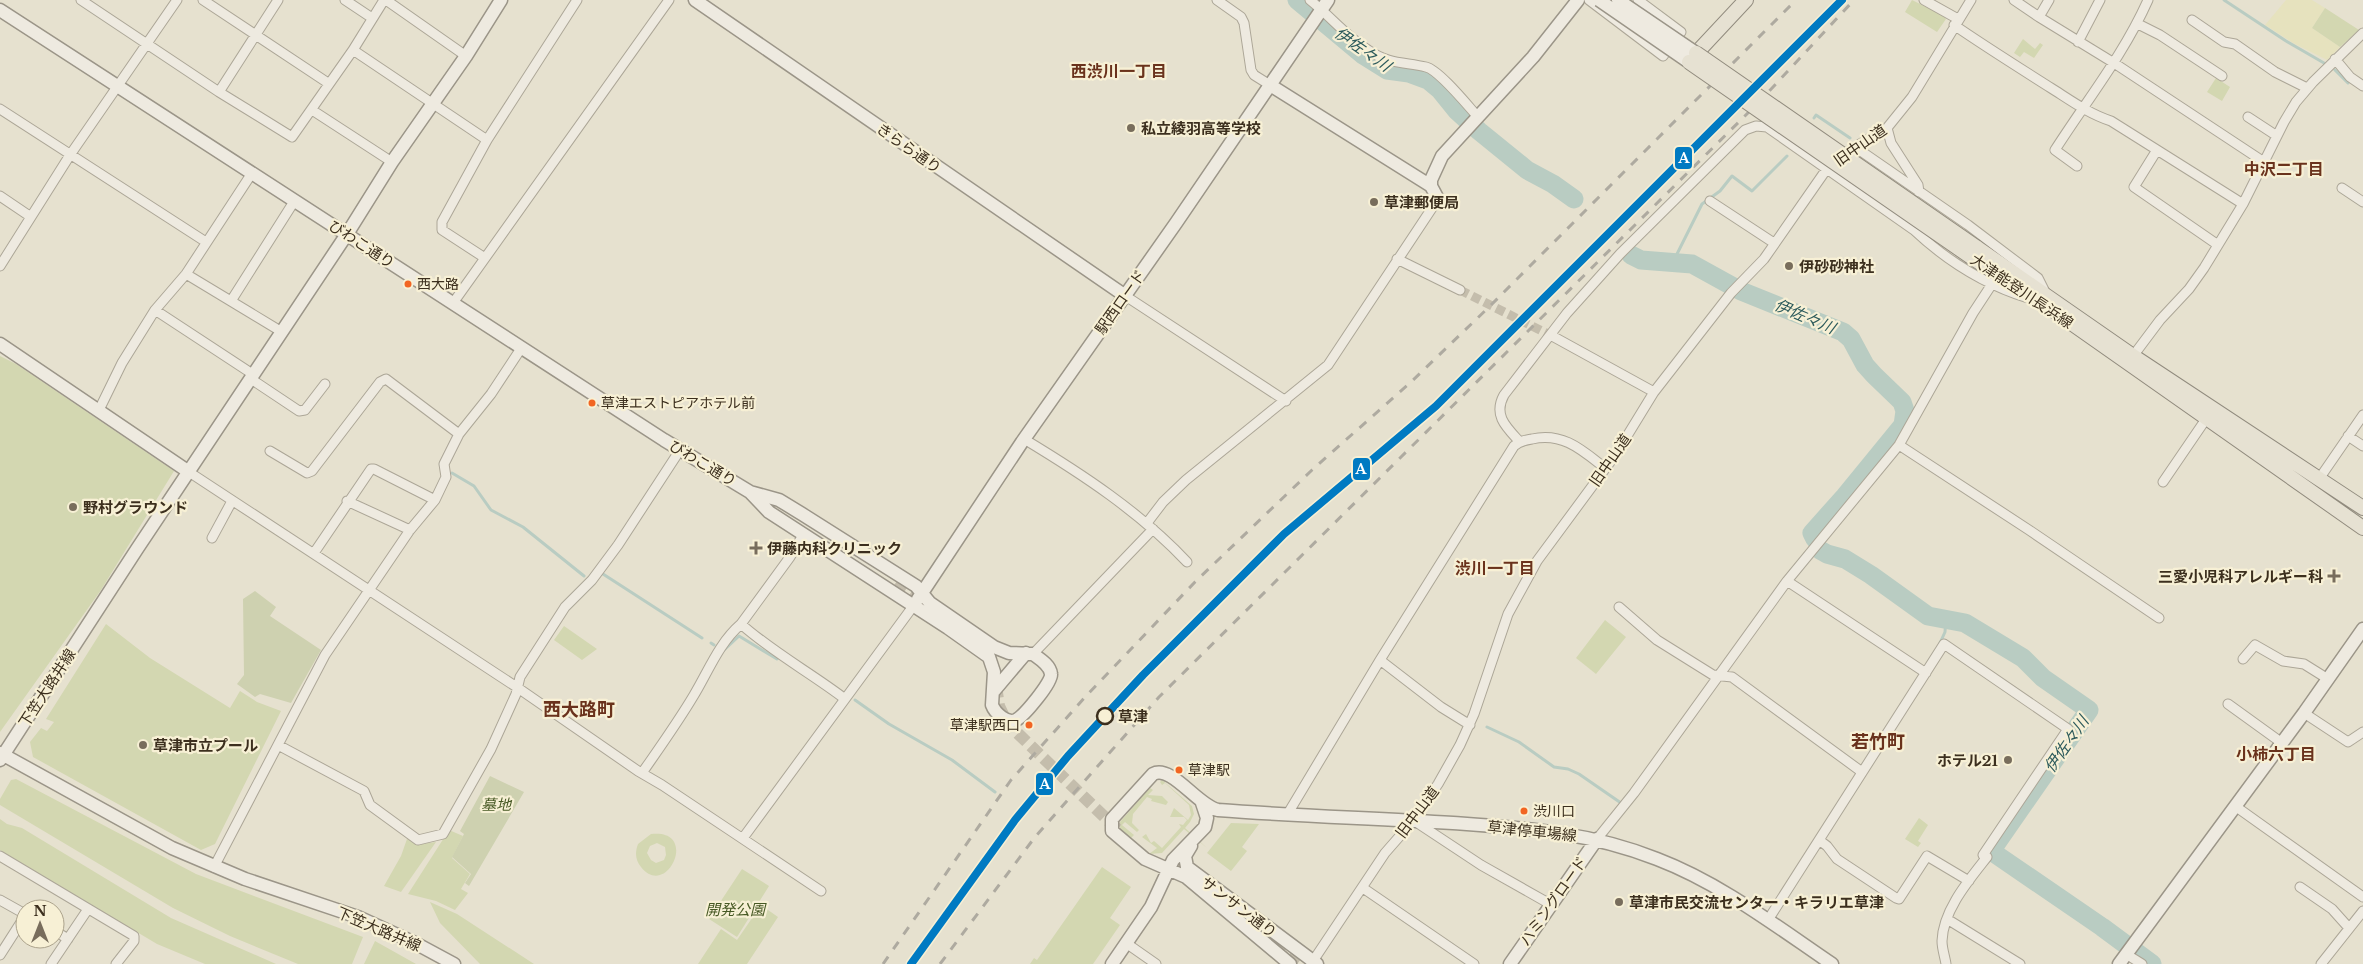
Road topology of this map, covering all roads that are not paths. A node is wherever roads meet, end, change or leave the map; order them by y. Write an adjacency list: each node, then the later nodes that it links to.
1 (81, 0): 34 (street)
2 (177, 0): 34 (street)
3 (203, 0): 33 (street)
4 (278, 0): 33 (street)
5 (346, 0): 28 (street)
6 (385, 0): 28 (street); 37 (street)
7 (501, 0): 37 (street, 下笠大路井線)
8 (577, 0): 56 (street)
9 (669, 0): 79 (street)
10 (695, 0): 85 (street, きらら通り)
11 (1218, 0): 43 (street)
12 (1310, 0): 25 (street)
13 (1578, 0): 53 (street)
14 (1589, 0): 17 (street)
15 (1599, 0): 38 (street, bridge)
16 (1618, 0): 38 (street, bridge)
17 (1638, 0)
18 (1746, 0): 38 (main road)
19 (1924, 0): 30 (street)
20 (1971, 0): 30 (street, 旧中山道)
21 (2014, 0): 27 (street)
22 (2049, 0): 27 (street)
23 (2100, 0): 35 (street)
24 (2148, 0): 31 (street)
25 (1323, 7): 43 (street, 駅西ロード); 53 (street)
26 (0, 10): 44 (street, びわこ通り)
27 (2040, 17): 35 (street)
28 (372, 18): 36 (street)
29 (2192, 20): 46 (street)
30 (1956, 22): 49 (street); 54 (street, 旧中山道)
31 (2138, 24): 40 (street); 41 (street)
32 (2363, 33): 39 (street)
33 (256, 35): 42 (street); 47 (street)
34 (146, 42): 44 (street); 47 (street)
35 (2078, 42): 40 (street)
36 (353, 50): 42 (street); 48 (street)
37 (466, 56): 48 (street, 下笠大路井線)
38 (1692, 58): 86 (main road, 大津能登川長浜線, bridge)
39 (2335, 60): 45 (street); 46 (street)
40 (2114, 63): 49 (street); 61 (street)
41 (2222, 76)
42 (328, 84): 51 (street)
43 (1270, 85): 65 (street); 85 (street, 駅西ロード)
44 (117, 86): 59 (street); 64 (street, びわこ通り)
45 (2363, 86)
46 (2307, 88): 55 (street)
47 (219, 92): 51 (street)
48 (433, 105): 56 (street); 60 (street, 下笠大路井線)
49 (2083, 108): 58 (street); 62 (street)
50 (0, 109): 59 (street)
51 (312, 110): 60 (street)
52 (2248, 117): 55 (street)
53 (1474, 121): 65 (street)
54 (1887, 128): 57 (street, 旧中山道); 67 (street)
55 (2277, 136): 61 (street)
56 (486, 140): 79 (street)
57 (1855, 147): 63 (street, 旧中山道); 67 (street)
58 (2157, 150): 73 (street); 78 (street)
59 (70, 155): 74 (street); 76 (street)
60 (392, 162): 75 (street, 下笠大路井線)
61 (2264, 162): 73 (street)
62 (2077, 166)
63 (1826, 170): 77 (street, 旧中山道); 83 (street); 105 (street)
64 (252, 173): 70 (street, びわこ通り); 76 (street)
65 (1431, 186): 69 (street)
66 (2342, 188): 72 (street)
67 (1919, 192): 86 (street)
68 (0, 196): 74 (street)
69 (1438, 199): 80 (street)
70 (295, 200): 75 (street, びわこ通り); 87 (street)
71 (1710, 201): 77 (street)
72 (2363, 202)
73 (2244, 204): 78 (street)
74 (32, 217): 81 (street)
75 (347, 234): 88 (street, びわこ通り); 90 (street, 下笠大路井線)
76 (206, 242): 82 (street)
77 (1774, 243): 97 (street, 旧中山道)
78 (2218, 245): 94 (street)
79 (485, 258): 88 (street)
80 (1397, 258): 84 (street); 98 (street)
81 (0, 266)
82 (186, 274): 87 (street); 89 (street)
83 (1992, 284): 86 (street); 106 (street)
84 (1460, 290)
85 (1124, 295): 98 (street); 104 (street, 駅西ロード)
86 (2043, 298): 94 (main road, 大津能登川長浜線)
87 (231, 301): 90 (street)
88 (453, 303): 93 (street, びわこ通り)
89 (155, 310): 95 (street); 99 (street)
90 (282, 332): 95 (street, 下笠大路井線)
91 (1554, 337): 97 (street)
92 (0, 344): 99 (street)
93 (522, 347): 102 (street); 108 (street, びわこ通り)
94 (2130, 360): 101 (main road, 大津能登川長浜線); 112 (main road, 大津能登川長浜線)
95 (252, 377): 96 (street); 111 (street, 下笠大路井線)
96 (324, 384)
97 (1654, 392): 110 (street, 旧中山道)
98 (1286, 401): 119 (street)
99 (99, 410): 111 (street)
100 (2363, 415): 103 (street)
101 (2206, 418): 113 (street); 120 (main road, 大津能登川長浜線)
102 (459, 434): 109 (street); 115 (street)
103 (2348, 436): 107 (street); 112 (street)
104 (1024, 439): 119 (street); 129 (street, 駅西ロード)
105 (1519, 441): 110 (street); 137 (street)
106 (1899, 445): 126 (street); 132 (street)
107 (2363, 446)
108 (680, 450): 114 (street, びわこ通り); 141 (street)
109 (270, 451)
110 (1605, 468): 146 (street, 旧中山道)
111 (189, 472): 116 (street); 150 (street, 下笠大路井線)
112 (2319, 479): 118 (main road, 大津能登川長浜線)
113 (2162, 482)
114 (750, 492): 122 (street, びわこ通り); 127 (street); 129 (street, びわこ通り)
115 (435, 500): 117 (street); 121 (street)
116 (232, 501): 123 (street); 124 (street)
117 (347, 501): 121 (street); 124 (street)
118 (2363, 508)
119 (1150, 526): 125 (street); 135 (street)
120 (2363, 528)
121 (410, 530): 128 (street)
122 (803, 534): 130 (street, びわこ通り); 133 (street)
123 (212, 538)
124 (314, 553): 128 (street)
125 (1187, 562)
126 (1787, 581): 138 (street); 139 (street)
127 (895, 584)
128 (369, 590): 141 (street); 149 (street)
129 (922, 593): 130 (street, 駅西ロード); 135 (street, びわこ通り)
130 (914, 605): 142 (street, びわこ通り); 143 (street)
131 (1619, 607): 139 (street)
132 (2158, 618)
133 (741, 624): 143 (street); 152 (street)
134 (2362, 634): 140 (street)
135 (1030, 653): 142 (street); 142 (street, びわこ通り)
136 (2243, 659): 140 (street)
137 (1380, 660): 146 (street); 155 (street)
138 (1926, 673): 151 (street); 164 (street)
139 (1720, 676): 151 (street); 158 (street)
140 (2328, 679): 145 (street)
141 (518, 688): 149 (street); 152 (street)
142 (993, 692)
143 (845, 699): 157 (street)
144 (2228, 704): 148 (street)
145 (2304, 713): 147 (street); 148 (street)
146 (1470, 725): 156 (street, 旧中山道)
147 (2362, 732)
148 (2282, 742): 154 (street)
149 (278, 745): 162 (street)
150 (1, 756): 162 (street, 下笠大路井線)
151 (1862, 772): 160 (street)
152 (642, 773): 157 (street)
153 (1202, 803): 155 (street, 草津停車場線); 159 (street); 163 (street, 草津停車場線)
154 (2235, 806): 168 (street); 181 (street)
155 (1287, 815): 156 (street, 草津停車場線)
156 (1413, 821): 158 (street, 草津停車場線); 166 (street, 旧中山道); 170 (street)
157 (743, 838): 167 (street)
158 (1597, 839): 170 (street, ハミングロード); 175 (street, 草津停車場線)
159 (1194, 840): 163 (street); 183 (street, サンサン通り)
160 (1819, 840): 164 (street); 175 (street)
161 (0, 856): 172 (street)
162 (214, 867): 186 (street, 下笠大路井線)
163 (1170, 869): 180 (street); 189 (street, サンサン通り)
164 (1968, 881): 174 (street)
165 (2300, 887): 176 (street)
166 (1363, 888): 183 (street, 旧中山道); 190 (street)
167 (821, 891)
168 (2363, 897)
169 (0, 900): 171 (street)
170 (1550, 904): 191 (street, ハミングロード)
171 (15, 909)
172 (88, 909): 179 (street); 185 (street)
173 (2363, 911): 176 (street)
174 (1947, 918): 193 (street); 194 (street)
175 (1768, 920): 192 (street, 草津停車場線)
176 (2349, 928): 196 (street)
177 (15, 931): 182 (street)
178 (65, 937): 179 (street)
179 (68, 939): 184 (street)
180 (1126, 943): 187 (street); 188 (street)
181 (2127, 954): 195 (street)
182 (0, 956)
183 (1314, 963)
184 (51, 964)
185 (116, 964)
186 (454, 964)
187 (1112, 964)
188 (1156, 964)
189 (1290, 964)
190 (1474, 964)
191 (1510, 964)
192 (1832, 964)
193 (1946, 964)
194 (2020, 964)
195 (2142, 964)
196 (2321, 964)

